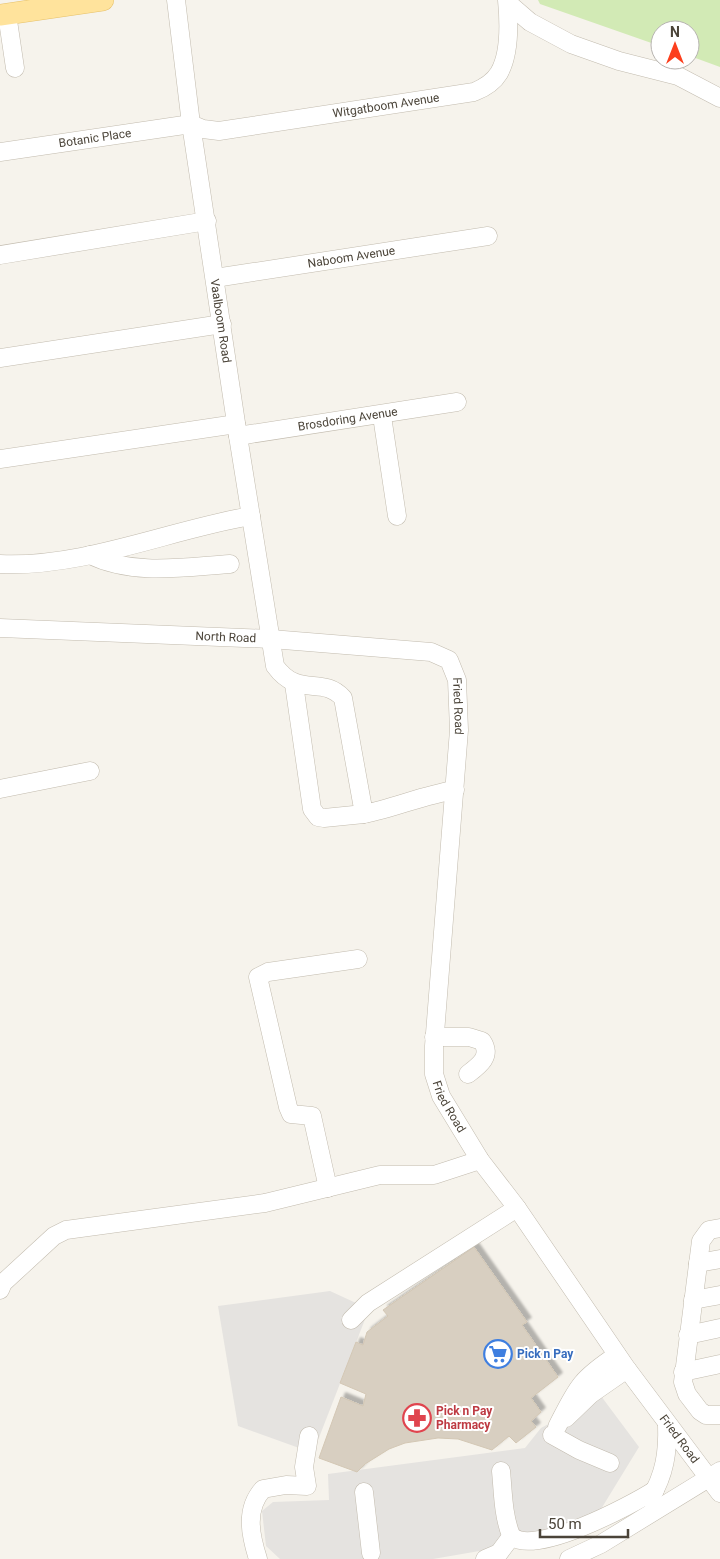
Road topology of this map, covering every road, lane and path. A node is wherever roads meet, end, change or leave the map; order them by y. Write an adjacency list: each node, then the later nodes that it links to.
1 (103, 0): 4 (main road)
2 (176, 0): 7 (street, Vaalboom Road)
3 (507, 1): 6 (street); 7 (street, Witgatboom Avenue)
4 (4, 14): 5 (street)
5 (15, 68)
6 (720, 98)
7 (191, 124): 8 (street, Botanic Place); 9 (street, Vaalboom Road)
8 (0, 152)
9 (207, 221): 11 (street); 12 (street, Vaalboom Road)
10 (488, 236): 12 (street, Naboom Avenue)
11 (0, 255)
12 (215, 278): 13 (street, Vaalboom Road)
13 (222, 324): 14 (street); 17 (street, Vaalboom Road)
14 (0, 358)
15 (457, 402): 16 (street, Brosdoring Avenue)
16 (382, 416): 17 (street, Brosdoring Avenue); 20 (street)
17 (237, 430): 18 (street, Brosdoring Avenue); 19 (street, Vaalboom Road)
18 (0, 459)
19 (251, 516): 21 (street); 25 (street, Vaalboom Road)
20 (397, 516)
21 (90, 555): 22 (street); 23 (street)
22 (0, 564)
23 (230, 564)
24 (0, 628): 25 (street, North Road)
25 (271, 639): 26 (street, North Road); 27 (street, Vaalboom Road)
26 (450, 660): 30 (street, Fried Road)
27 (294, 684): 31 (street); 31 (street)
28 (90, 771): 29 (street)
29 (0, 789)
30 (455, 790): 31 (street); 33 (street, Fried Road)
31 (364, 814)
32 (358, 959): 36 (street)
33 (434, 1037): 34 (street); 35 (street, Fried Road)
34 (468, 1074)
35 (480, 1160): 36 (street); 37 (street, Fried Road)
36 (328, 1188): 41 (street)
37 (517, 1208): 44 (street); 50 (street, Fried Road)
38 (720, 1228): 40 (street)
39 (720, 1259): 40 (street)
40 (698, 1264): 43 (street)
41 (0, 1290)
42 (720, 1295): 43 (street)
43 (693, 1300): 46 (street)
44 (351, 1320)
45 (720, 1328): 46 (street)
46 (688, 1335): 48 (street)
47 (720, 1364): 48 (street)
48 (683, 1372): 49 (street)
49 (720, 1415)
50 (667, 1424): 55 (street, Fried Road); 56 (street)
51 (552, 1435): 53 (street)
52 (309, 1436): 63 (street)
53 (610, 1463)
54 (501, 1471): 60 (street)
55 (714, 1474): 58 (street, Fried Road); 59 (street)
56 (655, 1490): 59 (street); 60 (street)
57 (364, 1492): 61 (street)
58 (720, 1493)
59 (635, 1522): 62 (street)
60 (511, 1537): 64 (street)
61 (372, 1553)
62 (581, 1557)
63 (258, 1559)
64 (484, 1559)

